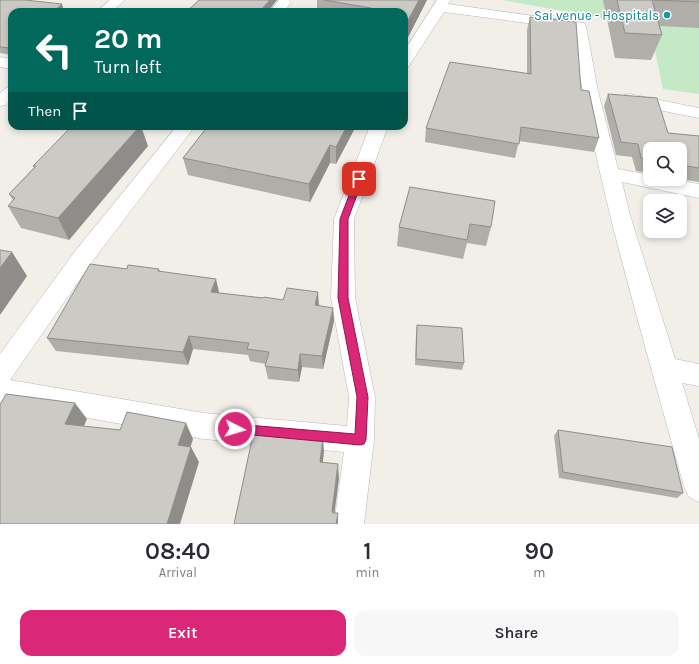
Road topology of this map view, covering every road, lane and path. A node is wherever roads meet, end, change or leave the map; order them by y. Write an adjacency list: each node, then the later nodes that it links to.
1 (118, 0): 3 (street)
2 (442, 4): 4 (street); 5 (street)
3 (108, 8)
4 (408, 58)
5 (603, 93): 8 (street); 11 (street)
6 (8, 94): 7 (street)
7 (0, 101)
8 (699, 113)
9 (183, 130): 14 (street)
10 (377, 130): 17 (street)
11 (611, 174): 12 (street); 13 (street)
12 (699, 191)
13 (666, 369): 15 (street); 18 (street)
14 (0, 374)
15 (699, 375)
16 (0, 390): 17 (street)
17 (360, 440): 19 (street)
18 (699, 487)
19 (349, 524)

